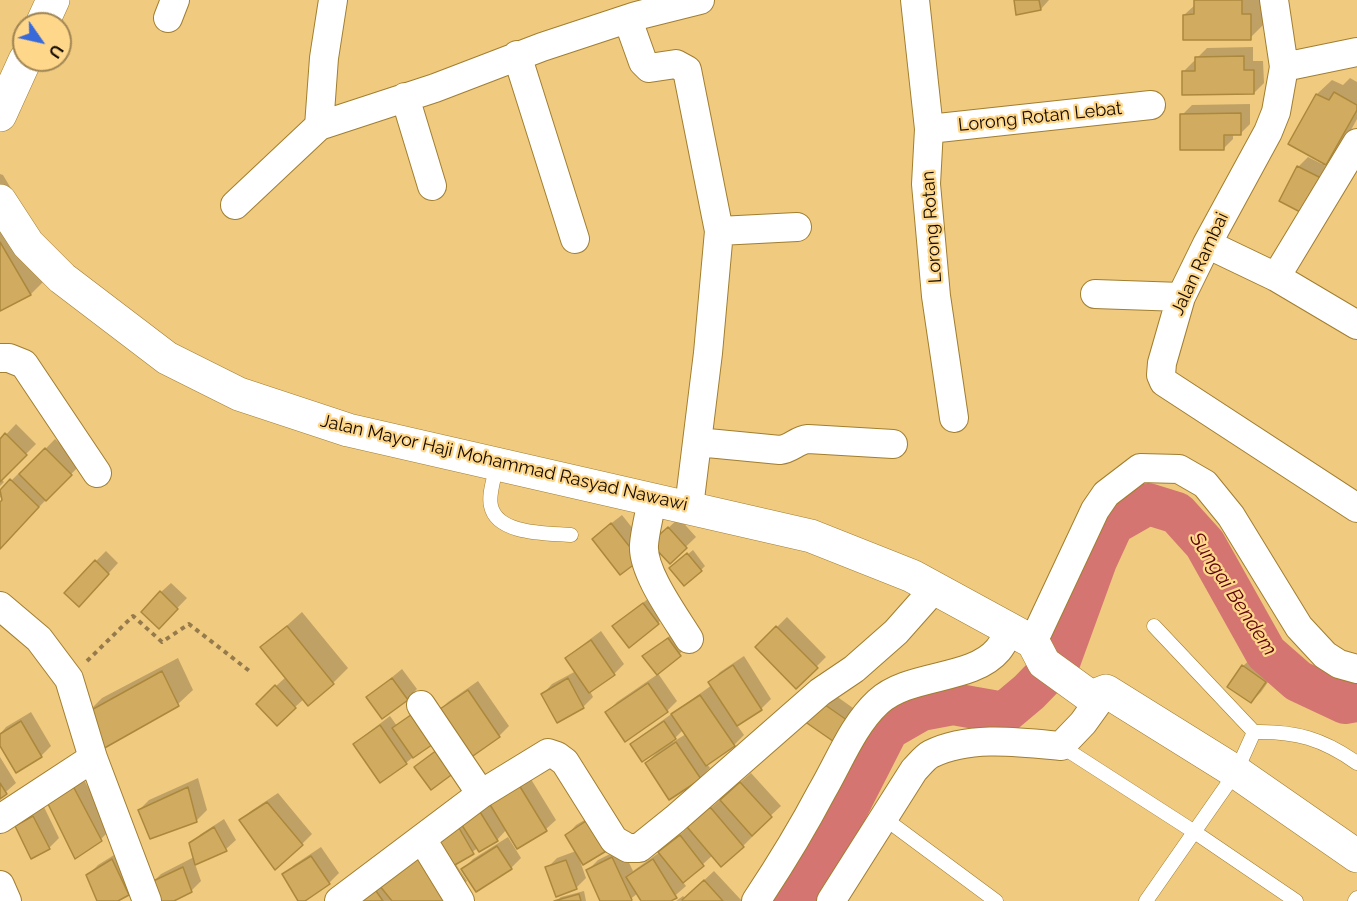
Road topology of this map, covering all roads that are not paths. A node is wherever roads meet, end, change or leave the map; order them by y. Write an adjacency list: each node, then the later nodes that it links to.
1 (333, 0): 13 (street)
2 (700, 0): 5 (street)
3 (915, 0): 14 (street, Lorong Rotan)
4 (1274, 0): 8 (street, Jalan Rambai)
5 (633, 12): 7 (street); 20 (street)
6 (1357, 52): 8 (street)
7 (517, 56): 10 (street); 21 (street)
8 (1284, 67): 22 (street, Jalan Rambai)
9 (20, 72): 12 (street)
10 (405, 97): 13 (street); 16 (street)
11 (1150, 105): 14 (street, Lorong Rotan Lebat)
12 (0, 115)
13 (319, 126): 18 (street)
14 (929, 129): 28 (street, Lorong Rotan)
15 (1357, 143): 23 (street)
16 (432, 186)
17 (0, 201): 31 (street, Jalan Mayor Haji Mohammad Rasyad Nawawi)
18 (235, 205)
19 (797, 227): 20 (street)
20 (719, 231): 29 (street)
21 (575, 239)
22 (1207, 244): 23 (street); 25 (street, Jalan Rambai)
23 (1276, 277): 26 (street)
24 (1095, 294): 25 (street)
25 (1181, 297): 35 (street, Jalan Rambai)
26 (1357, 326)
27 (0, 358): 32 (street)
28 (954, 418)
29 (697, 442): 30 (street); 34 (street)
30 (893, 444)
31 (498, 464): 33 (street, Jalan Mayor Haji Mohammad Rasyad Nawawi); 36 (lane)
32 (97, 473)
33 (652, 498): 34 (street, Jalan Mayor Haji Mohammad Rasyad Nawawi); 40 (street)
34 (689, 507): 37 (street, Jalan Mayor Haji Mohammad Rasyad Nawawi)
35 (1357, 508)
36 (571, 535)
37 (935, 588): 41 (street, Jalan Mayor Haji Mohammad Rasyad Nawawi); 50 (street)
38 (0, 606): 47 (street)
39 (1154, 626): 45 (lane)
40 (689, 639)
41 (1029, 645): 42 (street); 43 (street, Jalan Mayor Haji Mohammad Rasyad Nawawi); 61 (street)
42 (1357, 669)
43 (1098, 694): 46 (street); 49 (street)
44 (421, 705): 50 (street)
45 (1254, 732): 48 (lane); 49 (lane)
46 (1061, 746): 51 (street); 53 (lane)
47 (93, 758): 52 (street); 58 (street)
48 (1357, 764)
49 (1236, 772): 53 (lane); 55 (street)
50 (481, 794): 54 (street)
51 (884, 818): 62 (street); 63 (lane)
52 (0, 819)
53 (1193, 831): 64 (lane); 65 (lane)
54 (422, 839): 59 (street); 60 (street)
55 (1357, 856)
56 (0, 885): 57 (street)
57 (7, 901)
58 (147, 901)
59 (339, 901)
60 (460, 901)
61 (756, 901)
62 (831, 901)
63 (996, 901)
64 (1146, 901)
65 (1296, 901)

